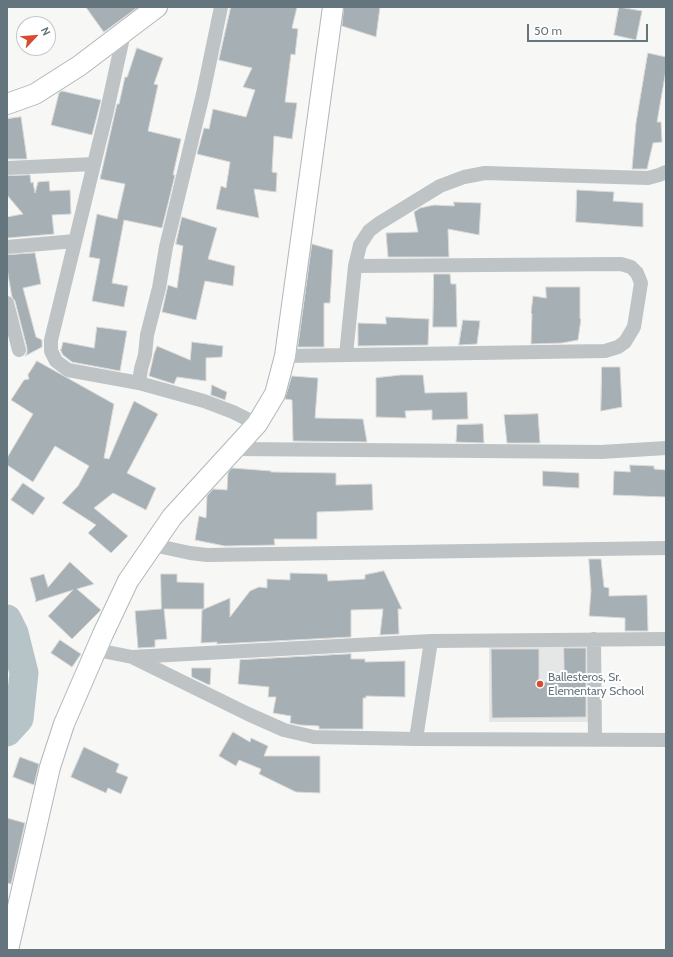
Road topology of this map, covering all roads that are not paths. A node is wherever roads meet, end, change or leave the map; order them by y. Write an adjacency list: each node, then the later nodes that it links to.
1 (157, 7): 4 (street)
2 (221, 7): 16 (street)
3 (332, 7): 15 (street)
4 (124, 34): 5 (street); 6 (street)
5 (7, 104)
6 (94, 164): 7 (street); 9 (street)
7 (7, 168)
8 (666, 172): 11 (street)
9 (75, 241): 10 (street); 16 (street)
10 (7, 247)
11 (354, 266): 14 (street); 14 (street)
12 (7, 303): 13 (street)
13 (19, 350)
14 (346, 355): 15 (street)
15 (284, 356): 17 (street)
16 (139, 383): 17 (street)
17 (257, 424): 19 (street)
18 (666, 448): 19 (street)
19 (236, 449): 20 (street)
20 (153, 545): 21 (street); 25 (street)
21 (666, 548)
22 (594, 639): 23 (street); 24 (street); 28 (street)
23 (666, 639)
24 (431, 641): 26 (street); 27 (street)
25 (97, 650): 26 (street); 30 (street)
26 (132, 657): 27 (street)
27 (416, 739): 28 (street)
28 (595, 739): 29 (street)
29 (666, 740)
30 (8, 950)

